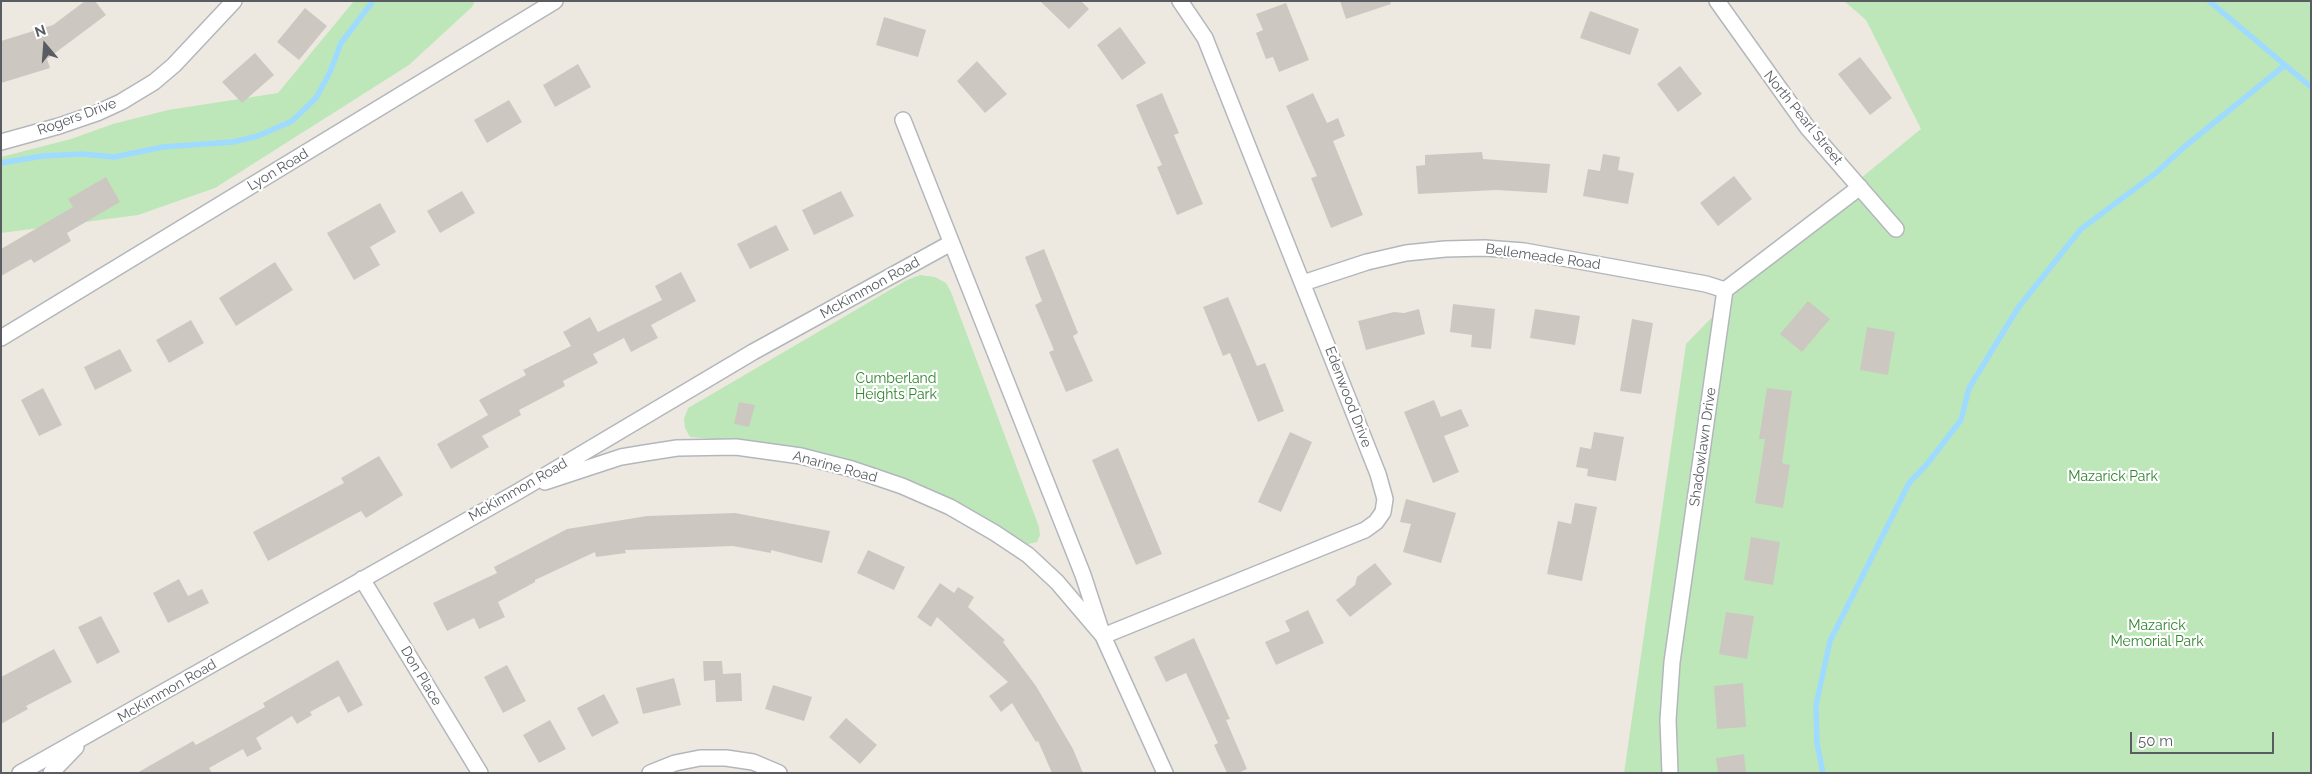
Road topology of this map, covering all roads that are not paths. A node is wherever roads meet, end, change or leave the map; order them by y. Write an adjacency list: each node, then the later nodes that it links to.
1 (234, 1): 6 (street, Rogers Drive)
2 (555, 1): 12 (street, Lyon Road)
3 (1716, 1): 7 (street, North Pearl Street)
4 (1186, 2): 10 (street, Edenwood Drive)
5 (903, 120): 9 (street, Anarine Road)
6 (1, 142)
7 (1860, 187): 8 (street, North Pearl Street); 11 (street)
8 (1896, 229)
9 (951, 244): 13 (street, McKimmon Road); 15 (street, Anarine Road)
10 (1303, 283): 11 (street, Bellemeade Road); 15 (street, Edenwood Drive)
11 (1725, 290): 23 (street, Shadowlawn Drive)
12 (1, 338)
13 (519, 491): 14 (street, McKimmon Road); 15 (street, Anarine Road)
14 (362, 579): 16 (street, McKimmon Road); 19 (street, Don Place)
15 (1103, 636): 22 (street, Anarine Road)
16 (86, 737): 17 (street, McKimmon Road); 18 (street, McKimmon Road)
17 (20, 773)
18 (51, 773)
19 (480, 773)
20 (650, 773): 21 (street)
21 (779, 773)
22 (1165, 773)
23 (1670, 773)

